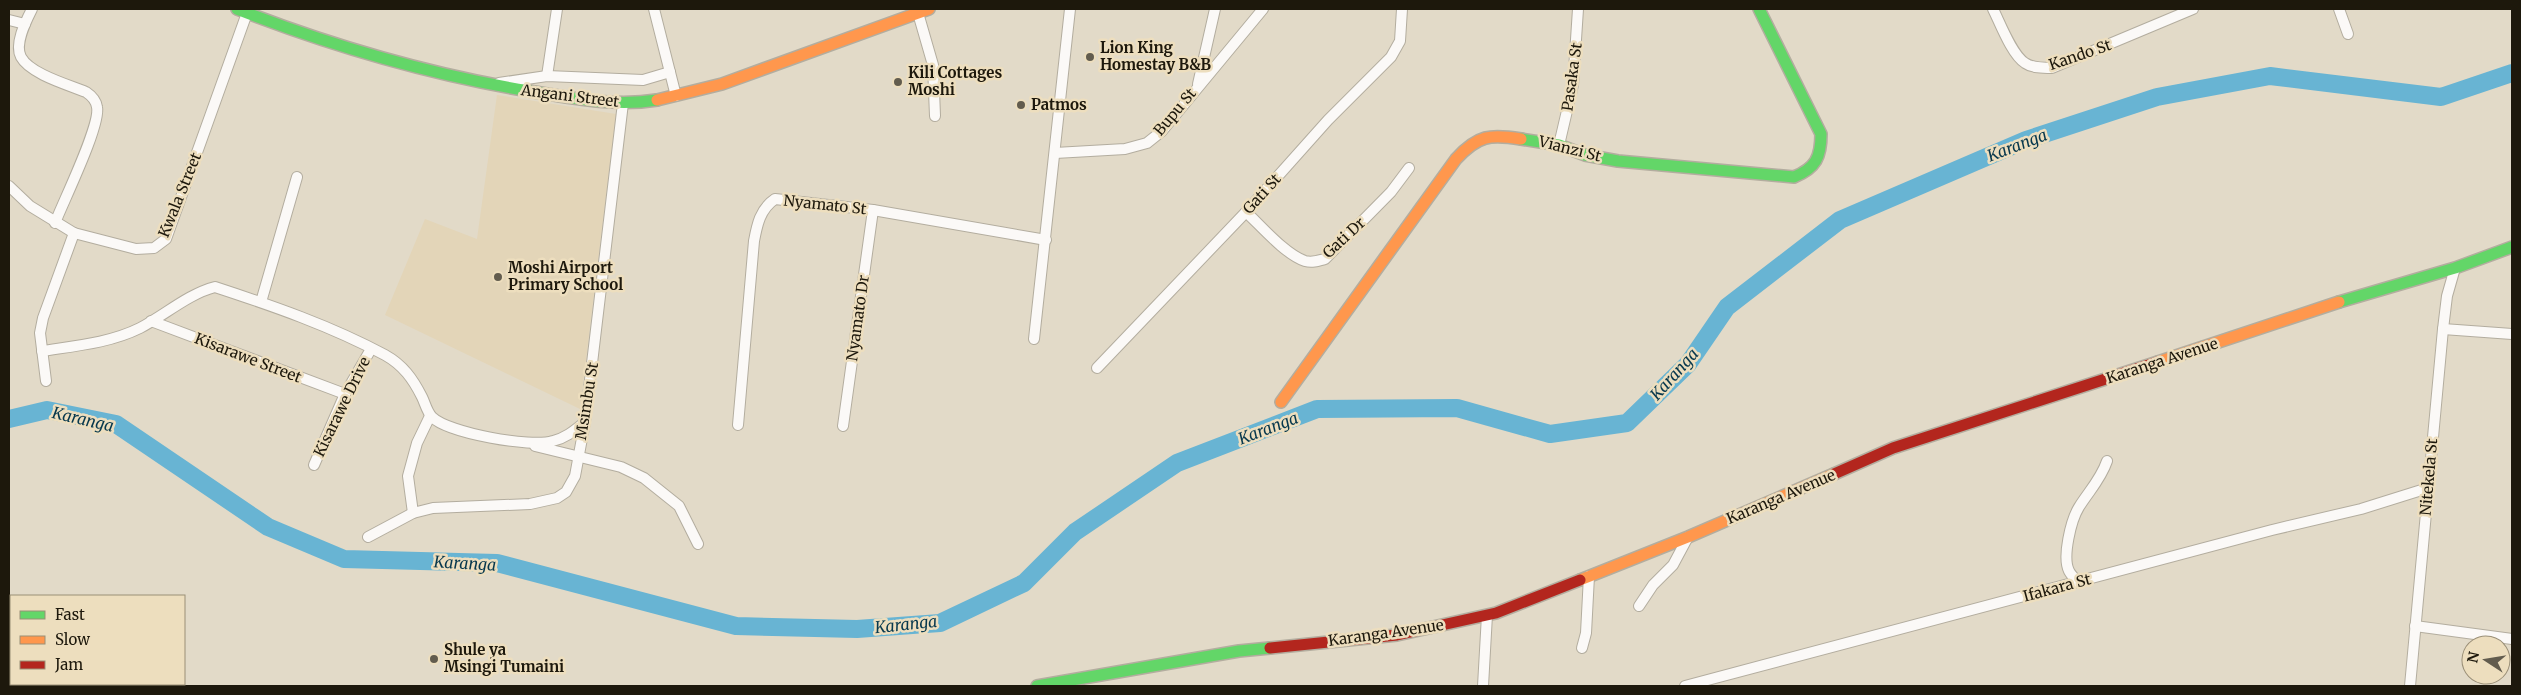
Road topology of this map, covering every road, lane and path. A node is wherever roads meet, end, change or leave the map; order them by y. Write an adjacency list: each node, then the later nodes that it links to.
1 (32, 9): 16 (street)
2 (557, 9): 19 (street)
3 (654, 9): 18 (street)
4 (1070, 9): 26 (street)
5 (1215, 9): 21 (street)
6 (1263, 9): 21 (street, Bupu St)
7 (1402, 9): 31 (street, Gati St)
8 (1578, 9): 25 (street, Pasaka St)
9 (1758, 9): 25 (street, Vianzi St)
10 (1993, 9): 11 (street, Kando St)
11 (2193, 9)
12 (2338, 9): 17 (street)
13 (242, 11): 20 (street, Angani Street); 33 (street, Kwala Street)
14 (924, 11): 22 (street, Angani Street); 24 (street)
15 (9, 20): 16 (street)
16 (25, 24): 32 (street)
17 (2348, 34)
18 (670, 72): 19 (street); 22 (street)
19 (547, 76): 20 (street)
20 (488, 85): 23 (street, Angani Street)
21 (1198, 85): 26 (street, Bupu St)
22 (676, 96): 23 (street, Angani Street)
23 (623, 104): 49 (street, Msimbu St)
24 (935, 116)
25 (1559, 145): 47 (street, Vianzi St)
26 (1055, 153): 34 (street)
27 (1409, 168): 31 (street, Gati Dr)
28 (297, 177): 37 (street)
29 (9, 186): 32 (street, Kwala Street)
30 (873, 210): 34 (street, Nyamato St); 50 (street, Nyamato St); 51 (street, Nyamato Dr)
31 (1246, 212): 44 (street, Gati St)
32 (55, 223): 33 (street, Kwala Street)
33 (74, 233): 43 (street)
34 (1046, 240): 41 (street)
35 (2512, 246): 36 (street, Karanga Avenue)
36 (2454, 268): 39 (street, Nitekela St); 59 (street, Karanga Avenue)
37 (261, 302): 38 (street); 42 (street)
38 (151, 321): 43 (street); 46 (street, Kisarawe Street)
39 (2444, 329): 40 (street); 56 (street, Nitekela St)
40 (2512, 334)
41 (1034, 339)
42 (371, 348): 46 (street, Kisarawe Drive); 48 (street)
43 (42, 351): 45 (street)
44 (1097, 368)
45 (46, 382)
46 (345, 394): 55 (street, Kisarawe Drive)
47 (1281, 402)
48 (430, 416): 52 (street); 57 (street)
49 (585, 422): 52 (street); 53 (street, Msimbu St)
50 (738, 425)
51 (843, 426)
52 (532, 445): 53 (street)
53 (578, 457): 57 (street, Msimbu St); 60 (street)
54 (2107, 461): 62 (street)
55 (314, 466)
56 (2428, 488): 62 (street, Ifakara St); 65 (street, Nitekela St)
57 (413, 513): 58 (street, Msimbu St)
58 (368, 536)
59 (1688, 537): 61 (street, Karanga Avenue); 63 (street)
60 (698, 544)
61 (1589, 576): 64 (street, Karanga Avenue); 67 (street)
62 (2079, 583): 71 (street, Ifakara St)
63 (1640, 606)
64 (1486, 615): 68 (street, Karanga Avenue); 70 (street)
65 (2415, 626): 66 (street); 72 (street, Nitekela St)
66 (2512, 639)
67 (1582, 648)
68 (1075, 683): 69 (street, Karanga Avenue)
69 (1037, 686)
70 (1483, 686)
71 (1686, 686)
72 (2410, 686)

